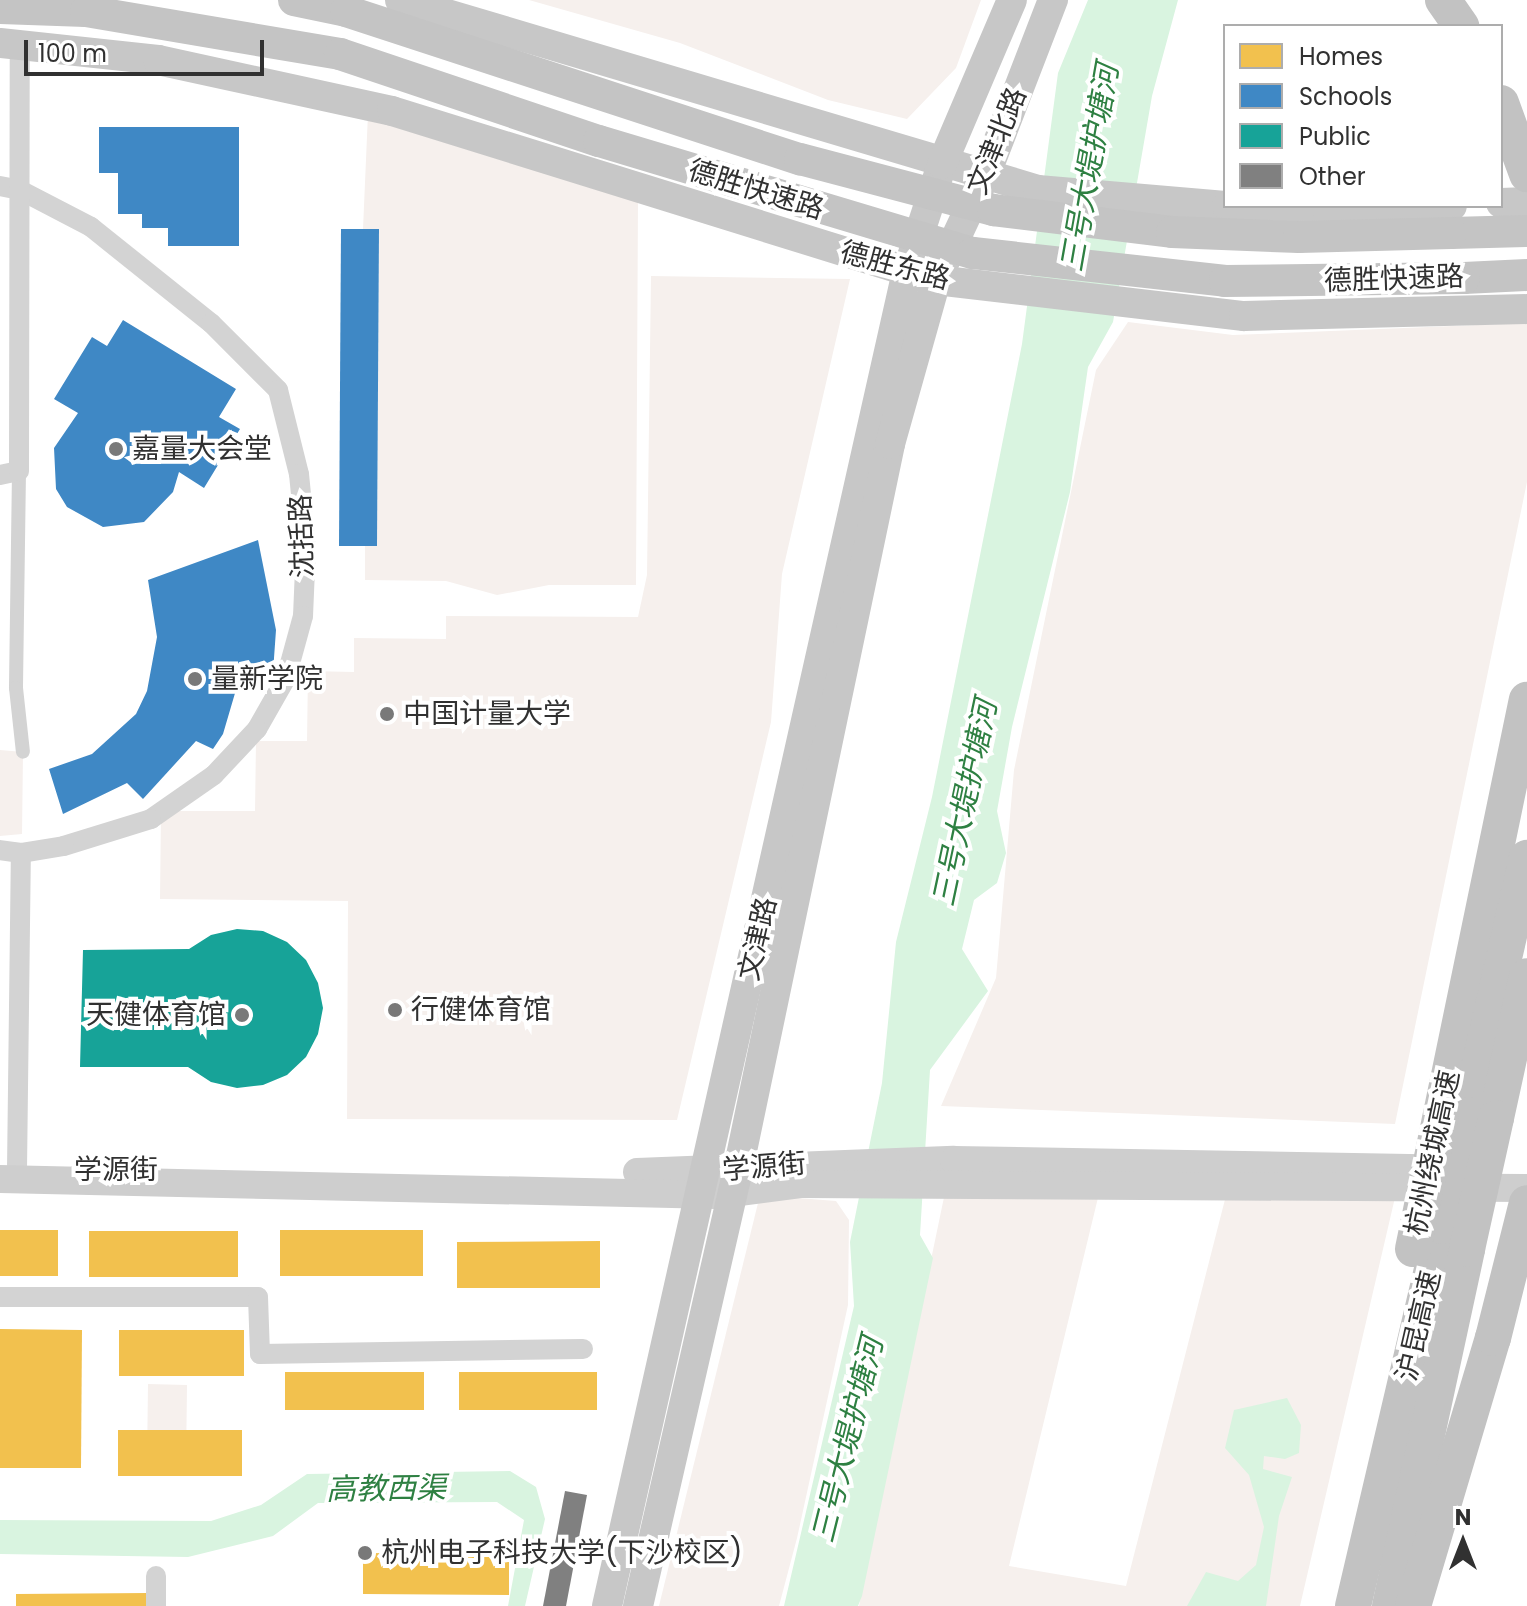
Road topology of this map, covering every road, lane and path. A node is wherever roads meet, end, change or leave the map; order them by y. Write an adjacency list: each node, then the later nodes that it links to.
1 (294, 0): 18 (highway, 德胜快速路, bridge)
2 (400, 0): 10 (main road)
3 (1012, 0): 10 (main road, 文津北路)
4 (1053, 0): 12 (main road, 文津北路)
5 (1443, 0): 7 (highway)
6 (0, 8): 21 (highway, 德胜快速路, bridge)
7 (1460, 24)
8 (10, 44): 13 (street); 20 (main road, 德胜东路)
9 (1503, 108): 11 (highway)
10 (942, 164): 12 (main road); 20 (main road, 文津北路)
11 (1527, 174)
12 (985, 176): 16 (main road); 22 (main road, 文津北路)
13 (10, 188): 24 (street); 28 (street, 沈括路)
14 (1527, 202): 15 (main road)
15 (1503, 203)
16 (1223, 206)
17 (1255, 208): 18 (main road)
18 (1452, 220): 19 (highway, 德胜快速路)
19 (1527, 231)
20 (907, 272): 22 (main road, 德胜东路); 37 (main road, 文津路)
21 (1527, 275)
22 (936, 280): 23 (main road, 德胜东路); 36 (main road, 文津路)
23 (1527, 309)
24 (9, 473): 26 (street)
25 (1527, 700): 32 (highway, 杭州绕城高速)
26 (23, 752)
27 (0, 850): 28 (street)
28 (21, 853): 31 (street)
29 (1527, 858): 32 (highway, 沪昆高速)
30 (1527, 976): 32 (highway, 沪昆高速)
31 (9, 1046): 34 (street)
32 (1468, 1115): 40 (highway, 沪昆高速, bridge); 40 (highway, 杭州绕城高速, bridge)
33 (1527, 1170): 35 (main road, 学源街)
34 (6, 1173): 37 (main road, 学源街)
35 (956, 1174): 36 (main road, 学源街); 36 (main road, 学源街); 38 (main road)
36 (734, 1182): 37 (main road, 学源街); 46 (main road, 文津路)
37 (703, 1183): 45 (main road, 文津路)
38 (1527, 1188)
39 (1527, 1203): 50 (highway)
40 (1439, 1249): 47 (highway, 杭州绕城高速); 48 (highway, 沪昆高速); 49 (highway, 沪昆高速)
41 (0, 1297): 42 (street)
42 (583, 1349)
43 (156, 1576): 44 (street)
44 (156, 1606)
45 (607, 1606)
46 (638, 1606)
47 (1341, 1606)
48 (1353, 1606)
49 (1390, 1606)
50 (1413, 1606)

